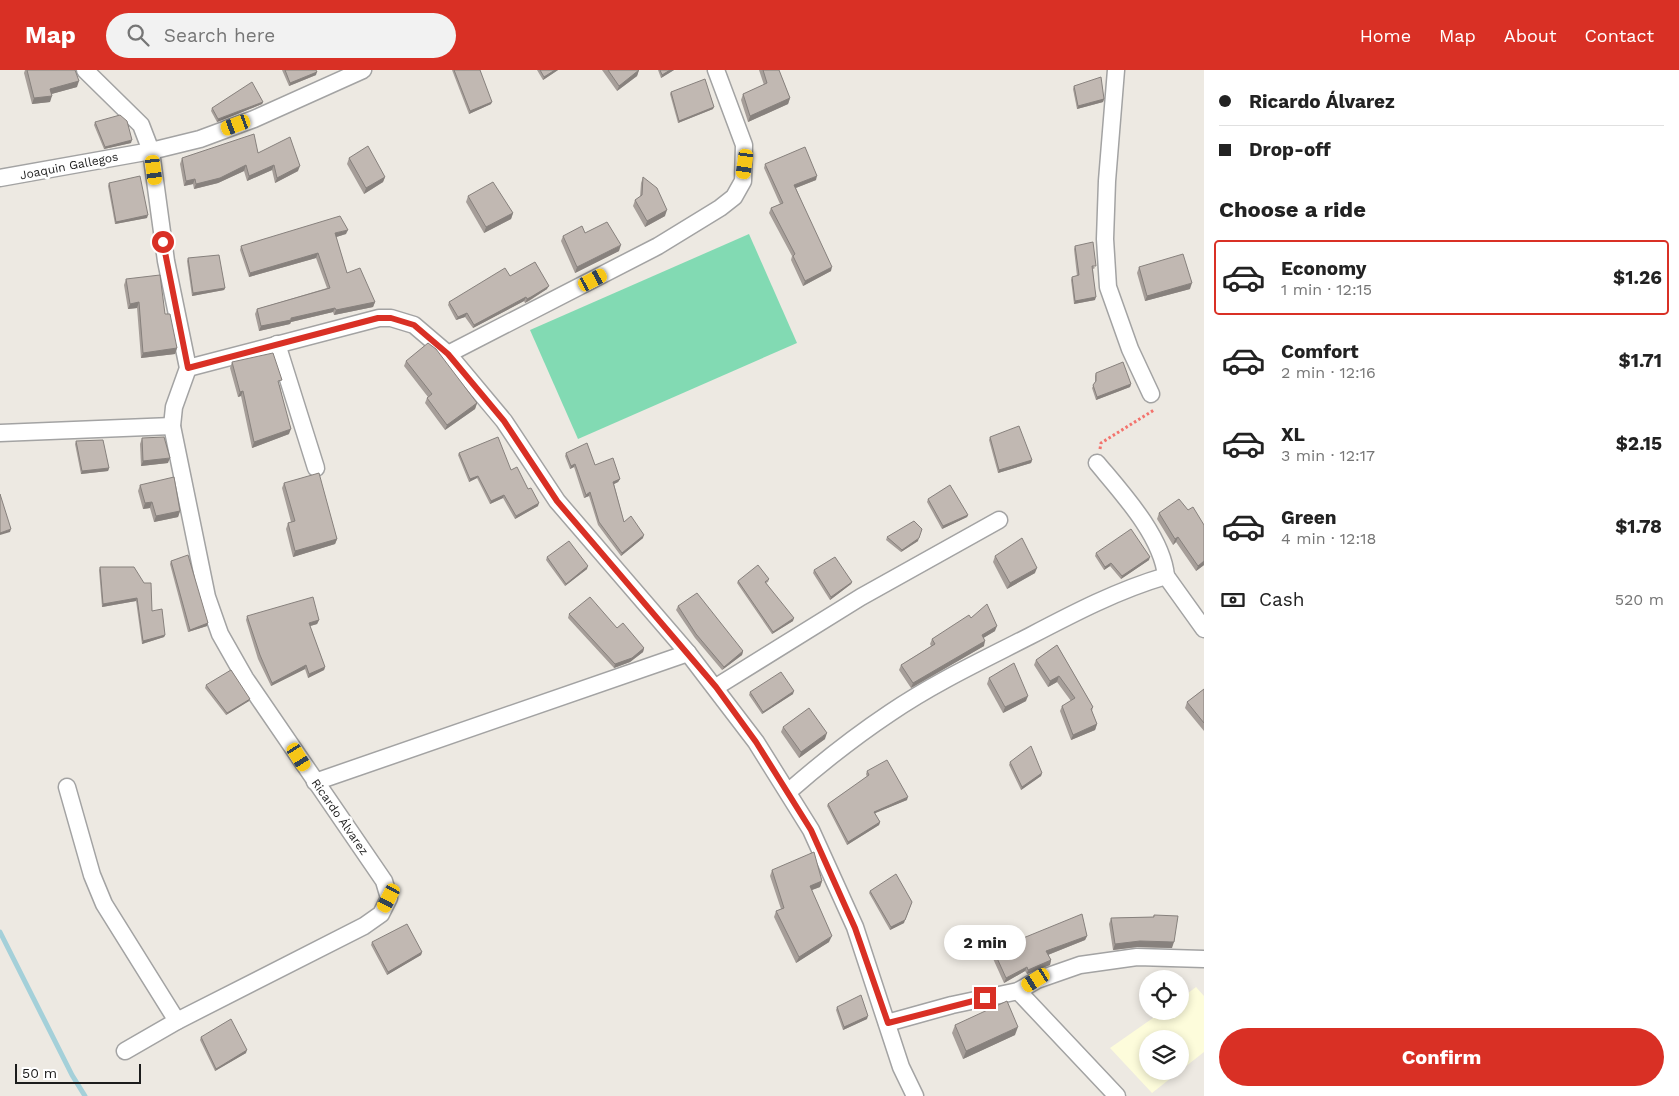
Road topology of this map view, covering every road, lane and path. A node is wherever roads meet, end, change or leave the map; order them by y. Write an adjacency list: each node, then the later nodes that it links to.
1 (86, 70): 5 (street)
2 (363, 70): 5 (street, Joaquin Gallegos)
3 (716, 70): 8 (street)
4 (1116, 70): 10 (street)
5 (152, 151): 6 (street, Joaquin Gallegos); 9 (street)
6 (0, 178)
7 (277, 344): 8 (street); 9 (street); 14 (street)
8 (448, 354): 18 (street)
9 (188, 368): 11 (street, Ricardo Álvarez)
10 (1151, 394): 13 (path)
11 (172, 426): 12 (street); 20 (street, Ricardo Álvarez)
12 (0, 433)
13 (1097, 463): 16 (street)
14 (316, 468)
15 (999, 520): 19 (street)
16 (1166, 576): 17 (street); 22 (street)
17 (1204, 629)
18 (688, 653): 19 (street); 20 (street)
19 (716, 687): 22 (street)
20 (315, 782): 25 (street, Ricardo Álvarez)
21 (67, 786): 25 (street)
22 (788, 792): 26 (street)
23 (1204, 959): 24 (street)
24 (1018, 991): 26 (street); 29 (street)
25 (177, 1021): 27 (street, Ricardo Álvarez)
26 (888, 1023): 28 (street)
27 (125, 1051)
28 (915, 1096)
29 (1118, 1096)

